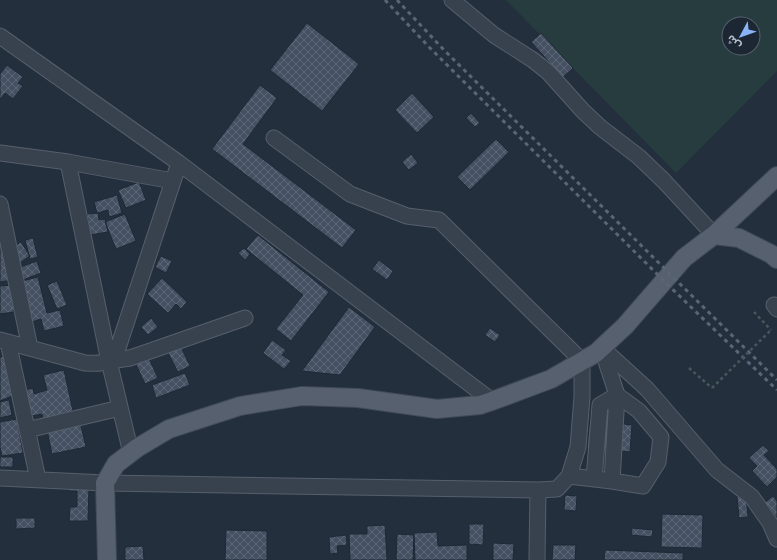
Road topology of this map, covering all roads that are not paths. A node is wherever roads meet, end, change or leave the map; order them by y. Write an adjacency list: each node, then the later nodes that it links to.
1 (452, 0): 10 (street)
2 (0, 36): 6 (street)
3 (274, 138): 17 (street)
4 (0, 153): 5 (street)
5 (68, 162): 8 (street); 16 (street)
6 (179, 163): 8 (street); 19 (street)
7 (777, 176): 10 (main road)
8 (173, 181): 16 (street)
9 (0, 204): 14 (street)
10 (714, 235): 11 (main road); 15 (main road)
11 (777, 259)
12 (245, 318): 16 (street)
13 (4, 341): 14 (street); 21 (street)
14 (30, 348): 16 (street)
15 (602, 348): 17 (main road); 18 (street); 30 (street)
16 (109, 361): 20 (street)
17 (582, 362): 19 (main road); 23 (street)
18 (617, 395): 26 (street); 27 (street); 27 (street)
19 (492, 401): 22 (main road)
20 (120, 408): 21 (street); 22 (street)
21 (27, 430): 25 (street)
22 (131, 453): 28 (main road)
23 (569, 476): 26 (street); 29 (street)
24 (0, 478): 25 (street)
25 (38, 479): 28 (street)
26 (594, 479): 27 (street)
27 (612, 481)
28 (105, 483): 29 (street); 31 (main road)
29 (538, 490): 32 (street)
30 (777, 539)
31 (107, 560)
32 (537, 560)

